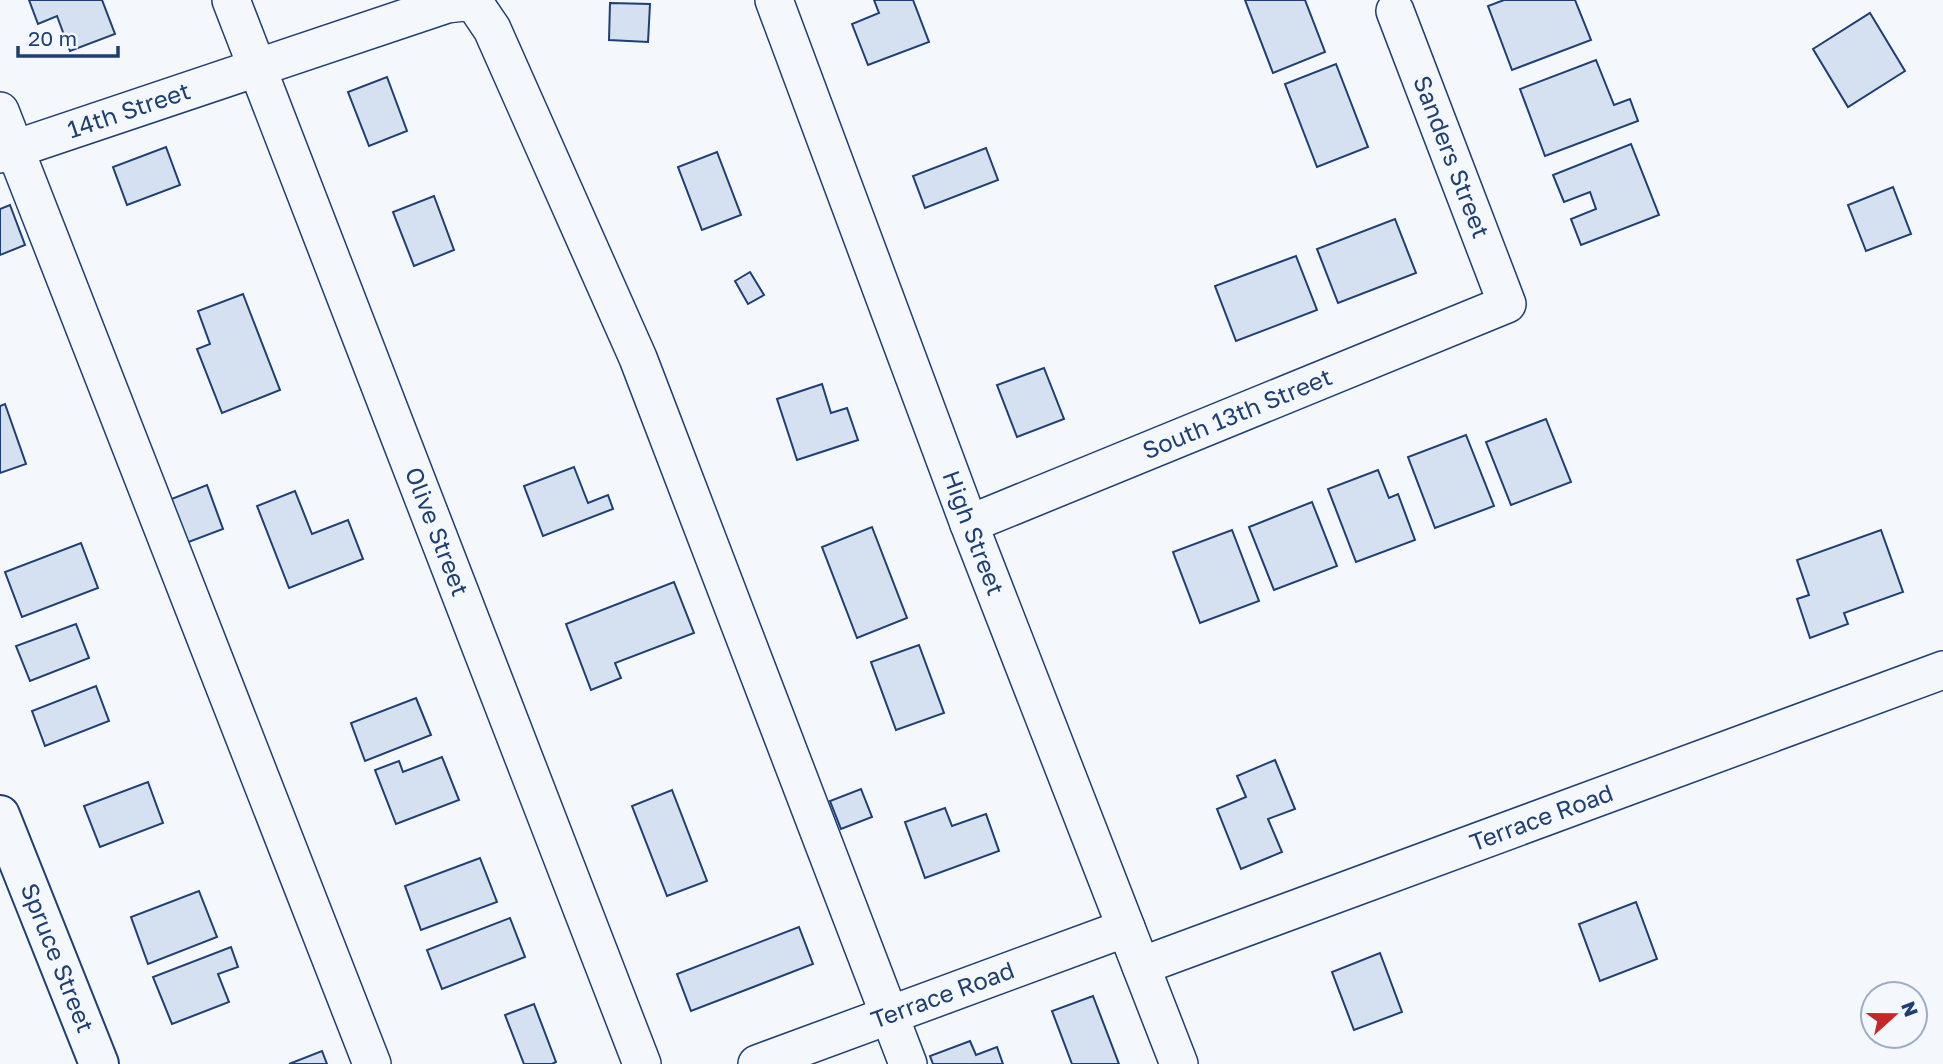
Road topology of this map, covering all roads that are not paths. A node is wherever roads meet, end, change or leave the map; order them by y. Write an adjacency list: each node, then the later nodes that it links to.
1 (231, 0): 4 (street, Olive Street)
2 (774, 0): 8 (street, High Street)
3 (1395, 11): 7 (street, Sanders Street)
4 (258, 68): 6 (street, 14th Street); 13 (street, 14th Street); 16 (street, Olive Street)
5 (0, 111): 6 (street)
6 (7, 151): 15 (street)
7 (1507, 304): 8 (street, South 13th Street)
8 (969, 524): 11 (street, High Street)
9 (1943, 670): 12 (street, Terrace Road)
10 (0, 815): 14 (main road, Spruce Street)
11 (1126, 928): 12 (street, High Street); 13 (street, Terrace Road)
12 (1141, 966): 19 (street, High Street)
13 (889, 1016): 17 (street, Terrace Road); 18 (street)
14 (99, 1064)
15 (372, 1064)
16 (642, 1064)
17 (757, 1064)
18 (908, 1064)
19 (1179, 1064)

